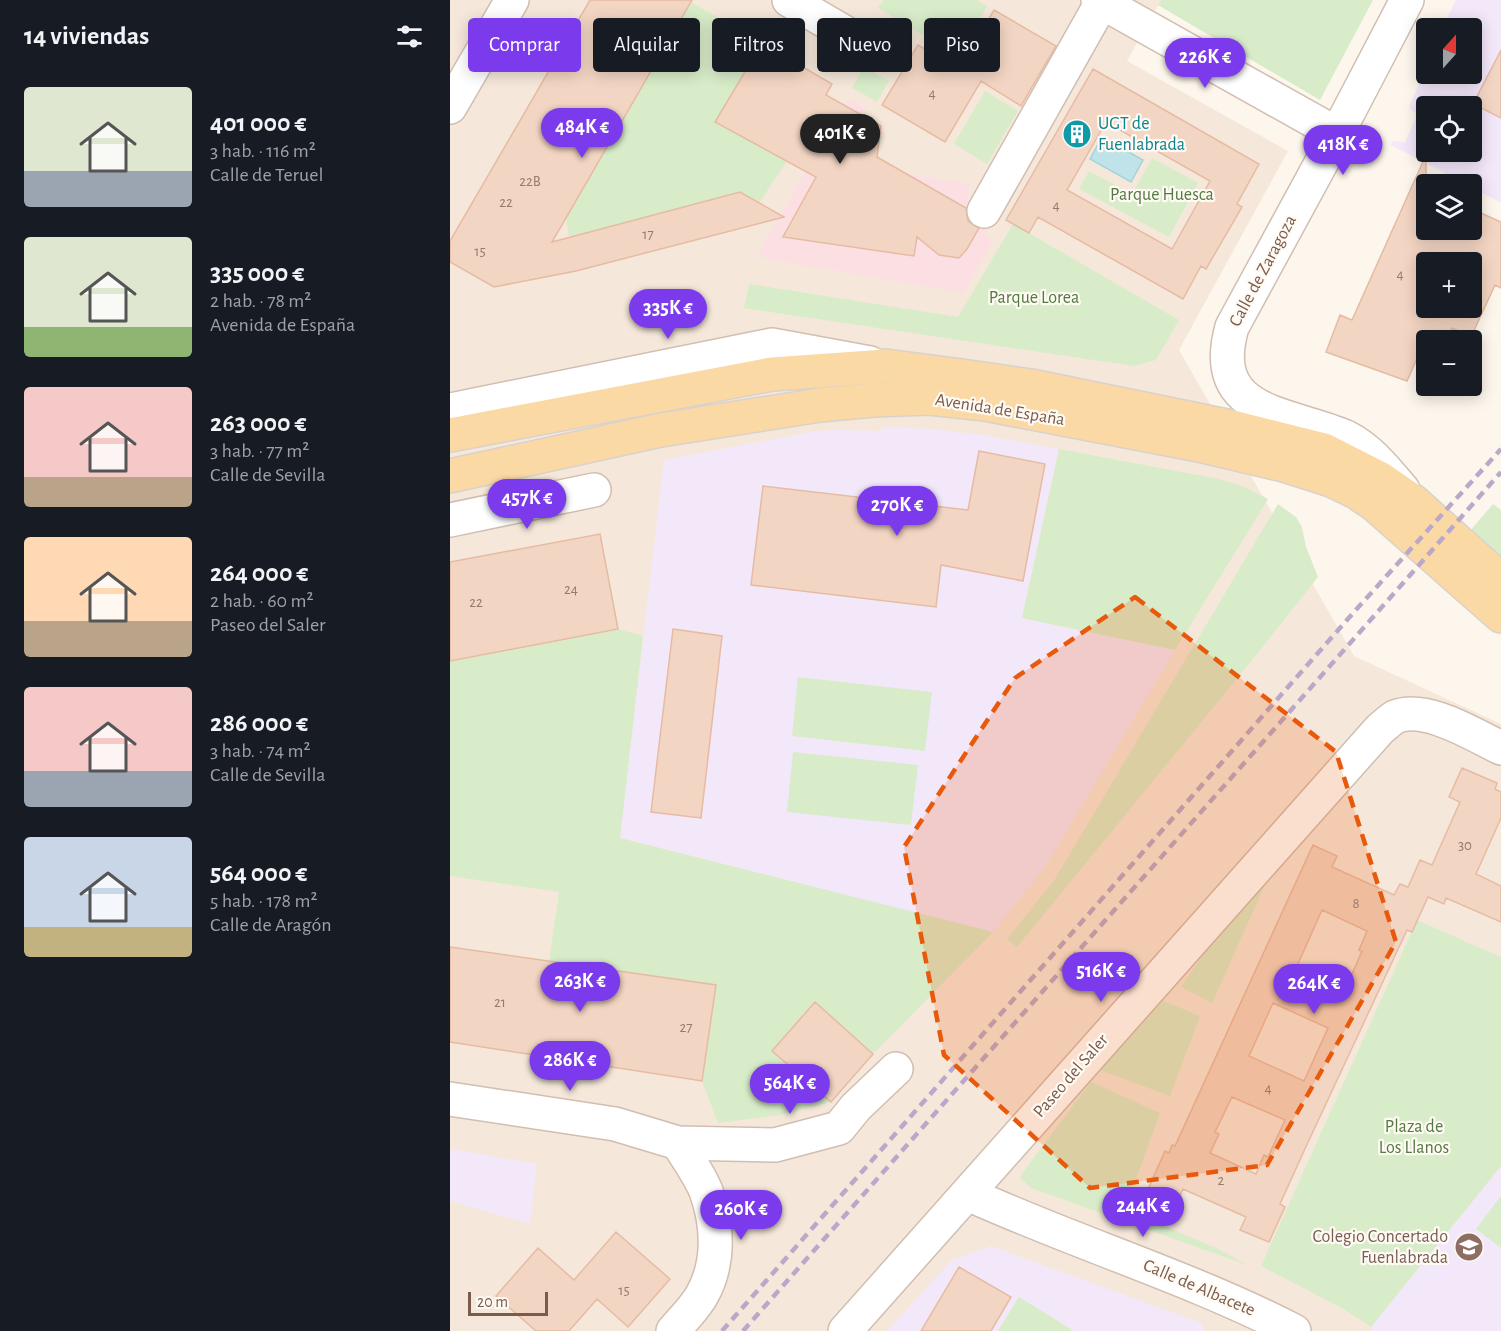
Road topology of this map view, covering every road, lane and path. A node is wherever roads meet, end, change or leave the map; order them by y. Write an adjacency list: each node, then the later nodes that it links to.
1 (512, 0): 6 (street)
2 (789, 0): 5 (street)
3 (1407, 0): 7 (street, Calle de Zaragoza)
4 (1100, 1): 7 (street); 8 (street)
5 (820, 18)
6 (450, 107)
7 (1337, 134): 14 (street, Calle de Zaragoza)
8 (984, 211)
9 (886, 366): 10 (street, Avenida de España); 11 (main road, Avenida de España); 14 (main road, Avenida de España)
10 (450, 410)
11 (450, 435)
12 (450, 476): 17 (main road, Avenida de España)
13 (594, 490): 15 (street)
14 (1413, 501): 16 (main road, Avenida de España)
15 (450, 520)
16 (1501, 580)
17 (1501, 616)
18 (1501, 748): 22 (street, Paseo del Saler)
19 (896, 1069): 21 (street)
20 (450, 1099): 21 (street)
21 (678, 1143): 23 (street)
22 (968, 1194): 24 (street, Paseo del Saler); 25 (street, Calle de Albacete)
23 (673, 1331)
24 (845, 1331)
25 (1294, 1331)

